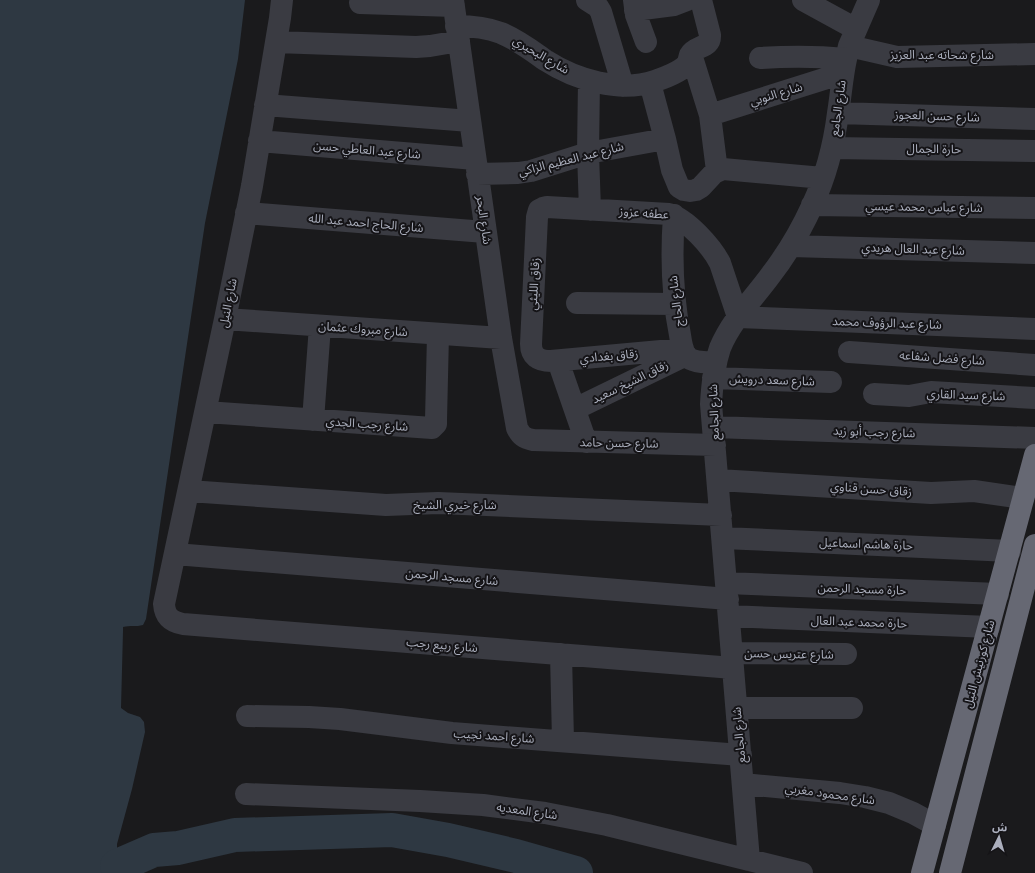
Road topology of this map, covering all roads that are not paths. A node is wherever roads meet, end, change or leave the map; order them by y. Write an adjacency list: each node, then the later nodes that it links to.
1 (282, 0): 10 (street, شارع النيل)
2 (586, 0): 18 (street)
3 (687, 0): 8 (street)
4 (702, 0): 12 (street)
5 (803, 0): 13 (street)
6 (869, 0): 13 (street, شارع الجامع)
7 (360, 3): 9 (street)
8 (635, 5): 11 (street)
9 (455, 18): 10 (street); 16 (street, شارع البحيري); 23 (street, شارع البحر)
10 (276, 42): 19 (street, شارع النيل)
11 (646, 42)
12 (699, 50): 17 (street, شارع البحيري); 21 (street)
13 (848, 52): 14 (street, شارع شحاته عبد العزيز); 15 (street); 20 (street, شارع الجامع); 21 (street, شارع النوبي)
14 (1035, 54)
15 (760, 58)
16 (589, 80): 18 (street, شارع البحيري); 28 (street)
17 (650, 83): 18 (street, شارع البحيري); 24 (street)
18 (622, 86)
19 (265, 105): 23 (street); 25 (street, شارع النيل)
20 (838, 113): 22 (street, شارع حسن العجوز); 26 (street, شارع الجامع)
21 (710, 115): 30 (street)
22 (1035, 119)
23 (470, 121): 29 (street, شارع البحر)
24 (665, 139): 28 (street, شارع عبد العظيم الزاكي); 30 (street)
25 (259, 141): 29 (street, شارع عبد العاطي حسن); 36 (street, شارع النيل)
26 (832, 148): 27 (street, حارة الجمال); 31 (street, شارع الجامع)
27 (1035, 150)
28 (588, 153): 29 (street, شارع عبد العظيم الزاكي); 35 (street)
29 (476, 166): 38 (street, شارع البحر)
30 (717, 171): 31 (street)
31 (823, 178): 32 (street, شارع الجامع)
32 (812, 205): 33 (street, شارع عباس محمد عيسي); 39 (street, شارع الجامع)
33 (1035, 208)
34 (539, 210): 35 (street, عطفه عزوز); 51 (street, زقاق الليثي)
35 (590, 210): 37 (street, عطفه عزوز)
36 (246, 213): 38 (street, شارع الحاج احمد عبد الله); 44 (street, شارع النيل)
37 (674, 215): 42 (street, شارع الحاج); 43 (street, عطفه عزوز)
38 (485, 232): 48 (street, شارع البحر)
39 (791, 246): 40 (street, شارع عبد العال هريدي); 43 (street, شارع الجامع)
40 (1035, 253)
41 (577, 303): 42 (street)
42 (675, 304): 49 (street, شارع الحاج)
43 (738, 317): 46 (street, شارع عبد الرؤوف محمد); 54 (street, شارع الجامع)
44 (226, 319): 45 (street, شارع مبروك عثمان); 59 (street, شارع النيل)
45 (320, 326): 47 (street, شارع مبروك عثمان); 60 (street)
46 (1035, 329)
47 (438, 334): 48 (street, شارع مبروك عثمان); 60 (street, شارع رجب الجدي)
48 (501, 338): 62 (street, شارع البحر)
49 (684, 352): 52 (street, زقاق بغدادي); 54 (street); 58 (street, زقاق الشيخ سعيد)
50 (849, 352): 53 (street, شارع فضل شفاعه)
51 (536, 357): 52 (street, زقاق بغدادي)
52 (558, 361): 58 (street)
53 (1035, 365)
54 (714, 370): 55 (street, شارع سعد درويش); 61 (street, شارع الجامع)
55 (831, 382)
56 (874, 394): 57 (street, شارع سيد القاري)
57 (1035, 398)
58 (575, 410): 64 (street)
59 (206, 412): 60 (street, شارع رجب الجدي); 67 (street, شارع النيل)
60 (313, 420)
61 (714, 436): 63 (street, شارع رجب أبو زيد); 64 (street, شارع حسن حامد); 66 (street, شارع الجامع)
62 (524, 438): 64 (street, شارع حسن حامد)
63 (1035, 438)
64 (586, 442)
65 (1035, 455): 68 (highway, شارع كورنيش النيل)
66 (718, 480): 68 (street, زقاق حسن قناوي); 69 (street, شارع الجامع)
67 (189, 491): 69 (street, شارع خيري الشيخ); 73 (street, شارع النيل)
68 (1023, 498): 72 (highway, شارع كورنيش النيل)
69 (721, 515): 70 (street, شارع الجامع)
70 (723, 538): 72 (street, حارة هاشم اسماعيل); 75 (street, شارع الجامع)
71 (1035, 545): 92 (highway, شارع كورنيش النيل)
72 (1010, 551): 74 (highway, شارع كورنيش النيل)
73 (175, 554): 75 (street, شارع مسجد الرحمن); 76 (street, شارع النيل)
74 (998, 594): 75 (street, حارة مسجد الرحمن); 77 (highway, شارع كورنيش النيل)
75 (728, 599): 77 (street, حارة محمد عبد العال); 80 (street, شارع الجامع)
76 (164, 604): 78 (street, شارع ربيع رجب)
77 (989, 627): 88 (highway, شارع كورنيش النيل)
78 (561, 654): 80 (street, شارع ربيع رجب); 84 (street)
79 (846, 654): 80 (street, شارع عتريس حسن)
80 (733, 661): 81 (street, شارع الجامع)
81 (736, 708): 82 (street); 85 (street, شارع الجامع)
82 (852, 708)
83 (247, 716): 84 (street, شارع احمد نجيب)
84 (563, 741): 85 (street, شارع احمد نجيب)
85 (741, 755): 86 (street, شارع الجامع)
86 (743, 784): 88 (street, شارع محمود مغربي); 89 (street, شارع الجامع)
87 (246, 794): 89 (street, شارع المعديه)
88 (935, 825): 91 (highway, شارع كورنيش النيل)
89 (749, 860): 90 (street, شارع المعديه)
90 (802, 873)
91 (922, 873)
92 (950, 873)

